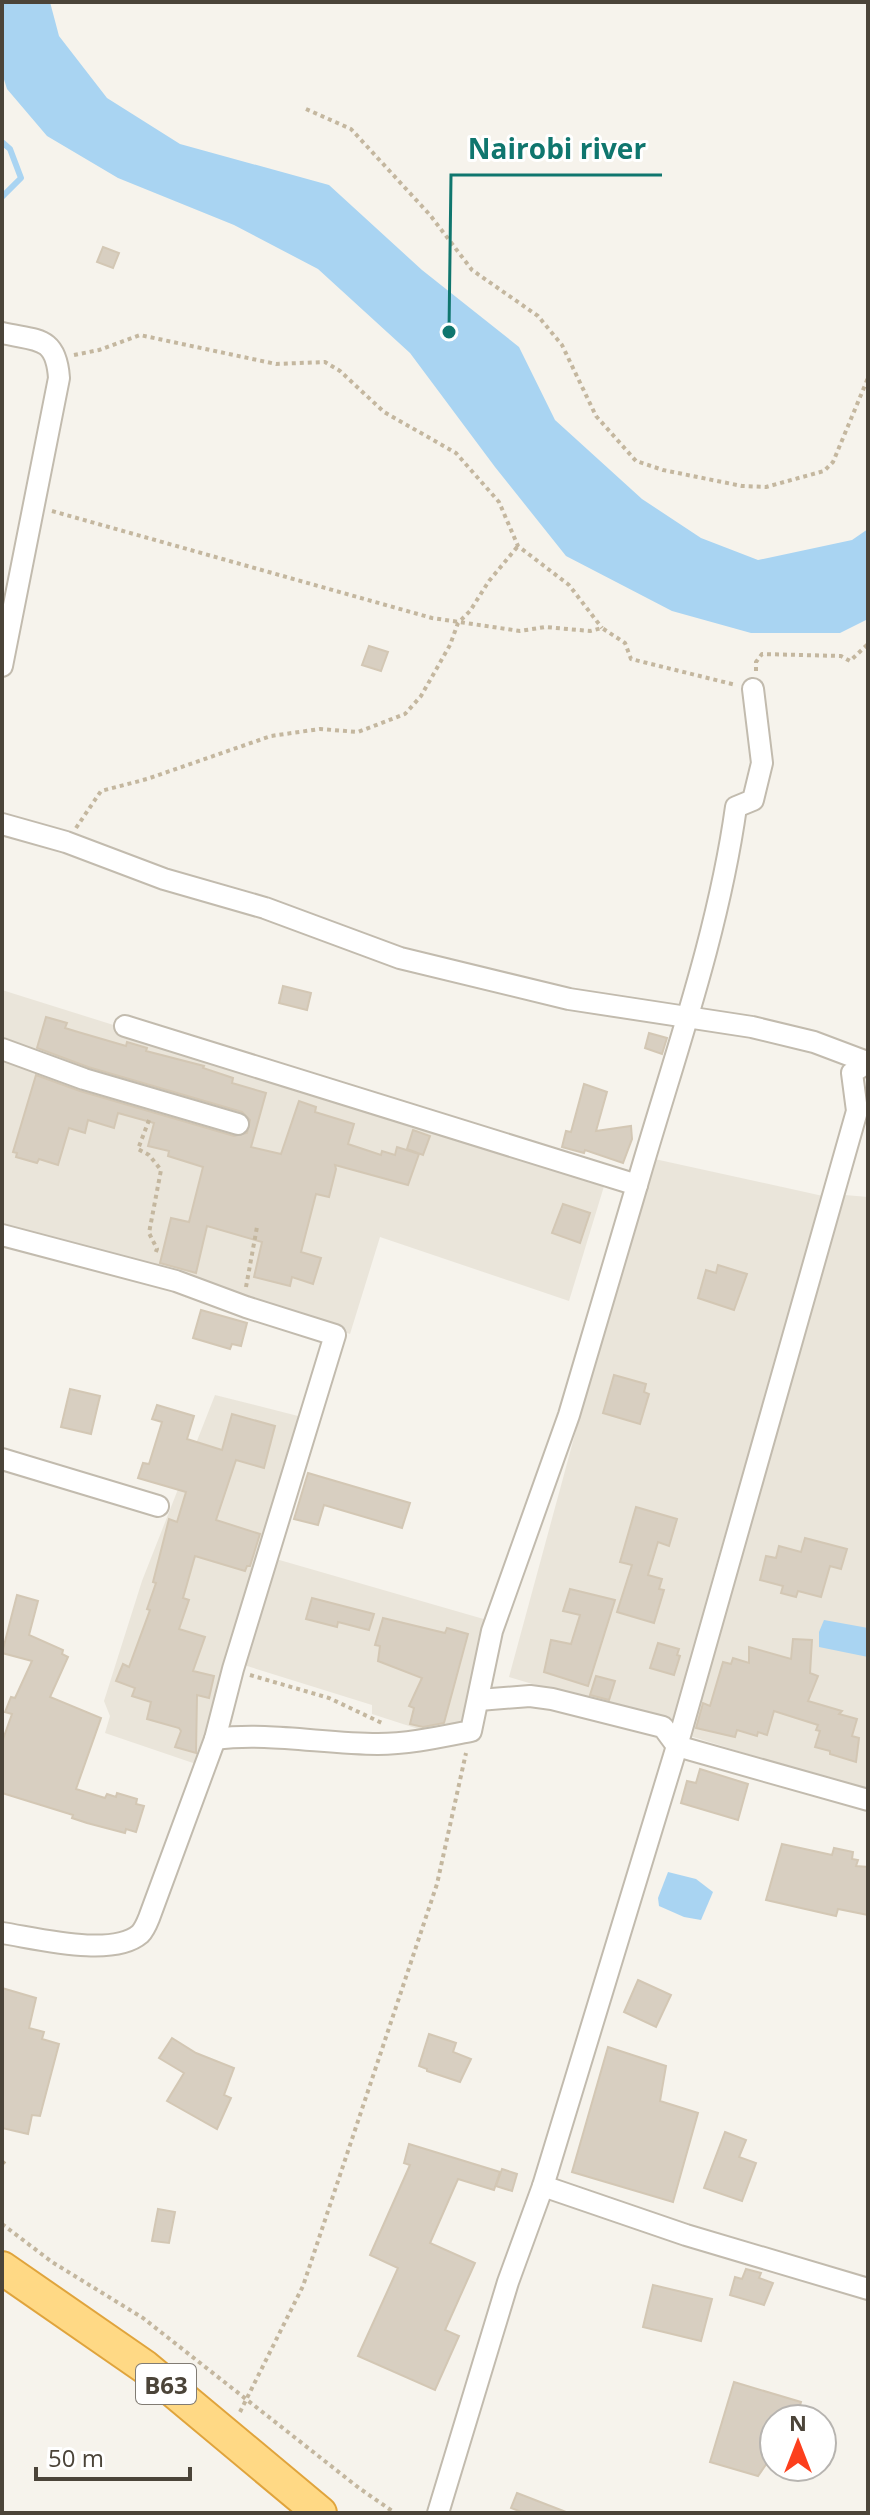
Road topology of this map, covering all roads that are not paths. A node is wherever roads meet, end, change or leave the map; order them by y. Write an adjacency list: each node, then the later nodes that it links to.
1 (2, 333): 2 (street)
2 (2, 666)
3 (753, 689): 5 (street)
4 (2, 824): 5 (street)
5 (685, 1018): 8 (street); 10 (street)
6 (125, 1026): 10 (street)
7 (2, 1049): 9 (street)
8 (868, 1062): 16 (street)
9 (238, 1124)
10 (637, 1185): 14 (street)
11 (2, 1235): 15 (street)
12 (2, 1459): 13 (street)
13 (158, 1506)
14 (479, 1700): 15 (street); 16 (street)
15 (215, 1739): 18 (street)
16 (677, 1746): 17 (street); 19 (street)
17 (868, 1800)
18 (2, 1933)
19 (543, 2186): 21 (street); 23 (street)
20 (2, 2268): 22 (highway, B63)
21 (868, 2289)
22 (320, 2513)
23 (438, 2513)

